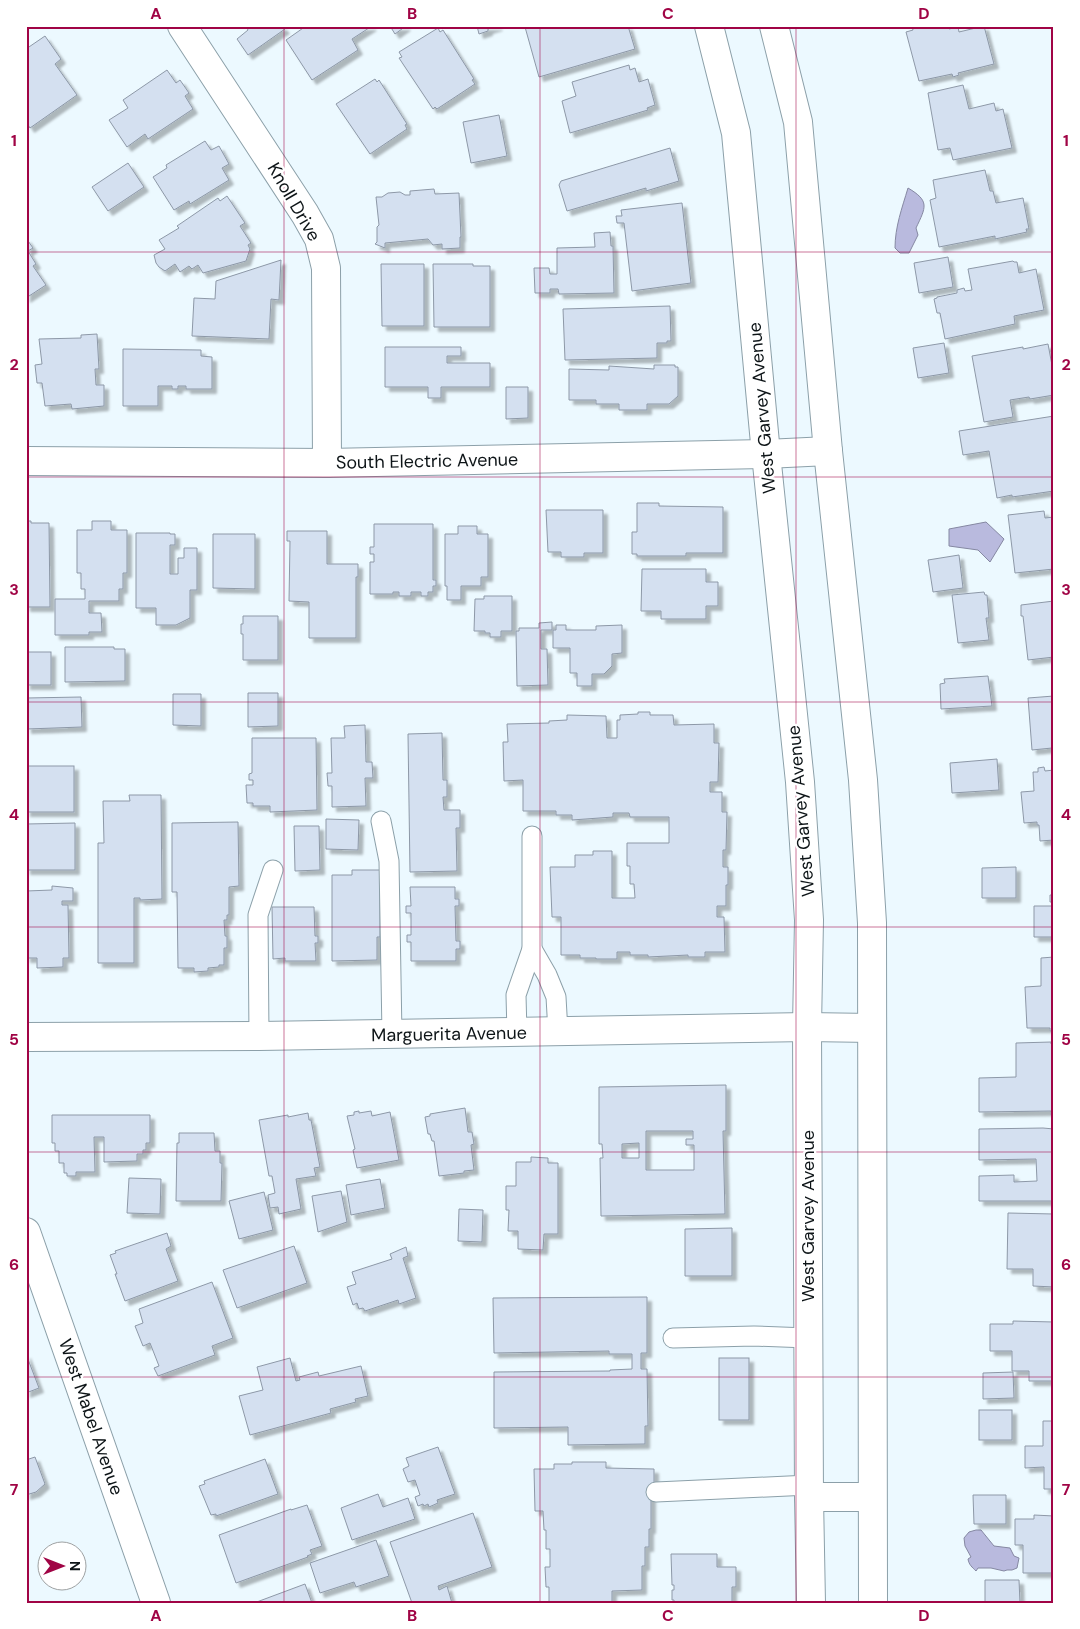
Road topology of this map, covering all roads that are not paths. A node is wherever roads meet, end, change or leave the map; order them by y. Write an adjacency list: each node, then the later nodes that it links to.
1 (182, 26): 7 (main road, Knoll Drive)
2 (709, 26): 5 (main road, West Garvey Avenue)
3 (774, 26): 4 (main road)
4 (828, 451): 5 (main road, South Electric Avenue); 13 (main road)
5 (766, 454): 7 (main road, South Electric Avenue); 12 (main road, West Garvey Avenue)
6 (26, 461): 7 (main road, South Electric Avenue)
7 (327, 463)
8 (381, 821): 16 (lane)
9 (532, 836): 11 (lane)
10 (273, 870): 17 (lane)
11 (532, 949): 14 (lane); 15 (lane)
12 (807, 1027): 13 (main road, Marguerita Avenue); 14 (main road, Marguerita Avenue); 21 (main road, West Garvey Avenue)
13 (872, 1028): 24 (main road)
14 (558, 1032): 15 (main road, Marguerita Avenue)
15 (517, 1033): 16 (main road, Marguerita Avenue)
16 (392, 1034): 17 (main road, Marguerita Avenue)
17 (259, 1036): 18 (main road, Marguerita Avenue)
18 (26, 1037)
19 (26, 1232): 25 (main road, West Mabel Avenue)
20 (673, 1338): 21 (lane)
21 (808, 1338): 22 (main road, West Garvey Avenue)
22 (809, 1491): 23 (lane); 24 (main road); 26 (main road, West Garvey Avenue)
23 (656, 1492)
24 (872, 1497): 27 (main road)
25 (156, 1603)
26 (811, 1603)
27 (873, 1603)

